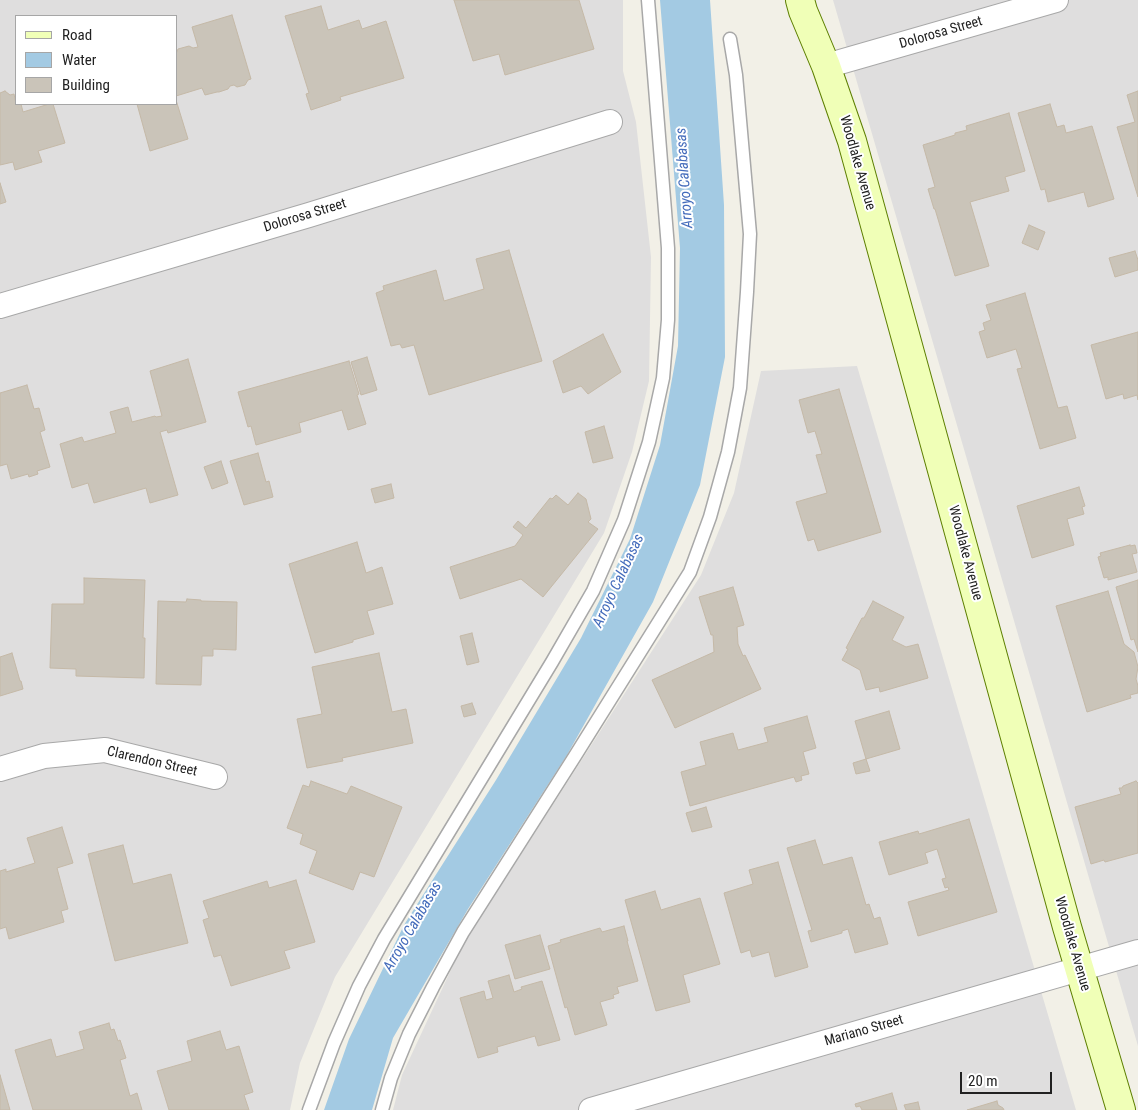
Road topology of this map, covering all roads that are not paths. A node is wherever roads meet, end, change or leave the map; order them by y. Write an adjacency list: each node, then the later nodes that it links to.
1 (648, 0): 12 (lane)
2 (800, 0): 5 (street, Woodlake Avenue)
3 (1056, 0): 5 (street, Dolorosa Street)
4 (730, 39): 13 (lane)
5 (826, 66): 11 (street, Woodlake Avenue)
6 (610, 122): 7 (street, Dolorosa Street)
7 (0, 306)
8 (0, 769): 9 (street, Clarendon Street)
9 (216, 777)
10 (1138, 952): 11 (street, Mariano Street)
11 (1079, 968): 14 (street, Mariano Street); 15 (street, Woodlake Avenue)
12 (309, 1110)
13 (382, 1110)
14 (591, 1110)
15 (1121, 1110)

